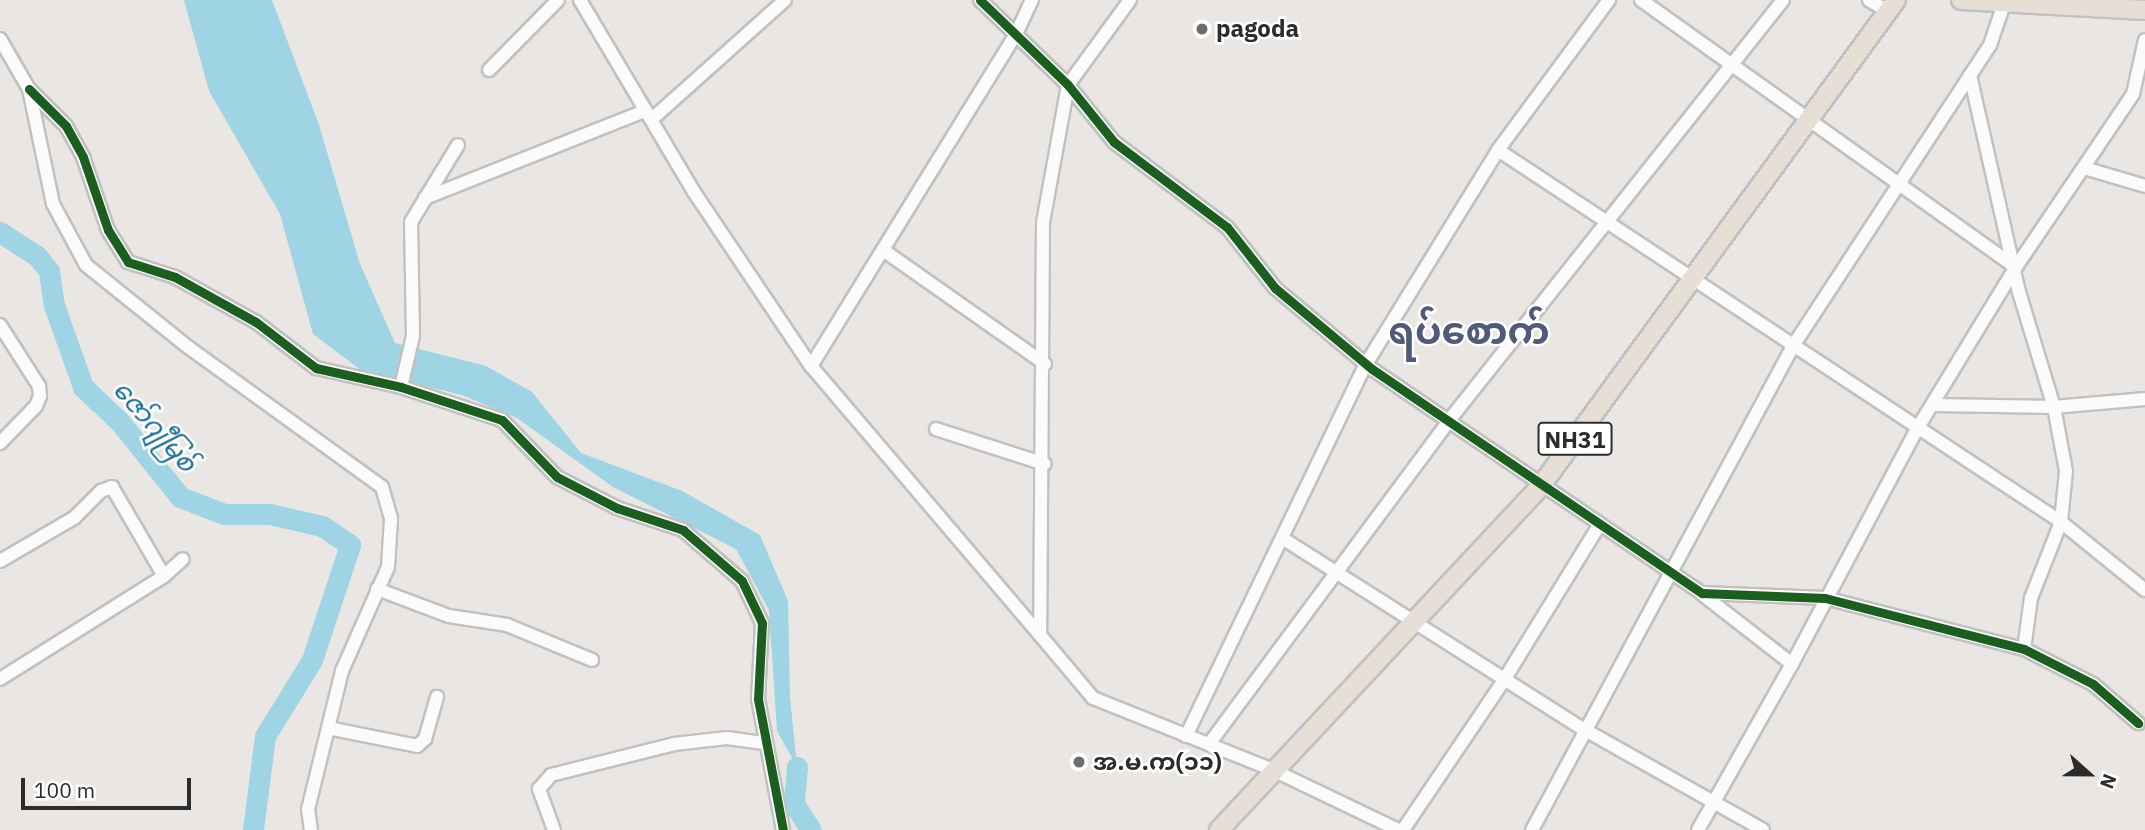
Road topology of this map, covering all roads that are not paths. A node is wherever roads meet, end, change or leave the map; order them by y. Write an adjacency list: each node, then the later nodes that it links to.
1 (558, 0): 21 (street)
2 (580, 0): 25 (street)
3 (785, 0): 25 (street)
4 (981, 0): 17 (street)
5 (1032, 0): 17 (street)
6 (1130, 0): 23 (street)
7 (1609, 0): 28 (street)
8 (1640, 0): 20 (street)
9 (1783, 0): 20 (street)
10 (1869, 0): 15 (street)
11 (1911, 0): 15 (highway, NH31)
12 (1961, 0): 13 (highway)
13 (1980, 2): 14 (highway)
14 (2004, 4): 16 (highway); 22 (street)
15 (1893, 6): 26 (highway, NH31)
16 (2145, 10)
17 (1016, 34): 23 (street); 34 (street)
18 (0, 39): 24 (street)
19 (2145, 40): 29 (street)
20 (1733, 63): 26 (street); 33 (street)
21 (489, 70)
22 (1970, 75): 30 (street); 35 (street)
23 (1068, 85): 39 (street); 40 (street)
24 (29, 89): 42 (street); 60 (street)
25 (648, 115): 32 (street); 41 (street)
26 (1812, 120): 30 (street); 36 (highway, NH31)
27 (458, 145): 32 (street)
28 (1498, 150): 33 (street); 40 (street)
29 (2084, 168): 31 (street); 35 (street)
30 (1899, 183): 35 (street); 38 (street)
31 (2145, 186)
32 (425, 198): 42 (street)
33 (1605, 224): 36 (street); 46 (street)
34 (883, 250): 39 (street); 41 (street)
35 (2016, 267): 44 (street); 45 (street)
36 (1692, 282): 38 (street); 51 (highway, NH31)
37 (0, 325): 49 (street)
38 (1793, 346): 48 (street); 58 (street)
39 (1045, 364): 50 (street)
40 (1366, 364): 46 (street); 54 (street)
41 (811, 366): 65 (street)
42 (402, 385): 76 (street)
43 (2145, 399): 45 (street)
44 (1933, 405): 45 (street); 48 (street)
45 (2054, 407): 52 (street)
46 (1447, 423): 51 (street); 57 (street)
47 (936, 429): 50 (street)
48 (1917, 429): 52 (street); 63 (street)
49 (0, 443)
50 (1045, 464): 65 (street)
51 (1540, 487): 53 (street); 64 (highway, NH31)
52 (2061, 522): 61 (street); 66 (street)
53 (1598, 527): 58 (street); 70 (street)
54 (1282, 538): 57 (street); 75 (street)
55 (183, 559): 59 (street)
56 (0, 561): 59 (street)
57 (1337, 571): 64 (street); 77 (street)
58 (1670, 573): 62 (street); 74 (street)
59 (164, 576): 69 (street)
60 (377, 589): 67 (street); 73 (street)
61 (2145, 590)
62 (1702, 593): 63 (street); 68 (street)
63 (1825, 598): 66 (street); 68 (street)
64 (1412, 619): 70 (street); 78 (highway, NH31)
65 (1040, 635): 75 (street)
66 (2024, 649): 72 (street)
67 (592, 660)
68 (1792, 664): 79 (street)
69 (0, 679)
70 (1504, 680): 74 (street); 84 (street)
71 (437, 697): 73 (street)
72 (2138, 723)
73 (328, 727): 80 (street)
74 (1586, 730): 79 (street); 85 (street)
75 (1186, 736): 77 (street)
76 (764, 743): 81 (street); 82 (street)
77 (1209, 744): 78 (street)
78 (1273, 769): 83 (highway, NH31); 84 (street)
79 (1714, 804): 86 (street); 87 (street)
80 (311, 830)
81 (554, 830)
82 (783, 830)
83 (1219, 830)
84 (1401, 830)
85 (1532, 830)
86 (1698, 830)
87 (1763, 830)

